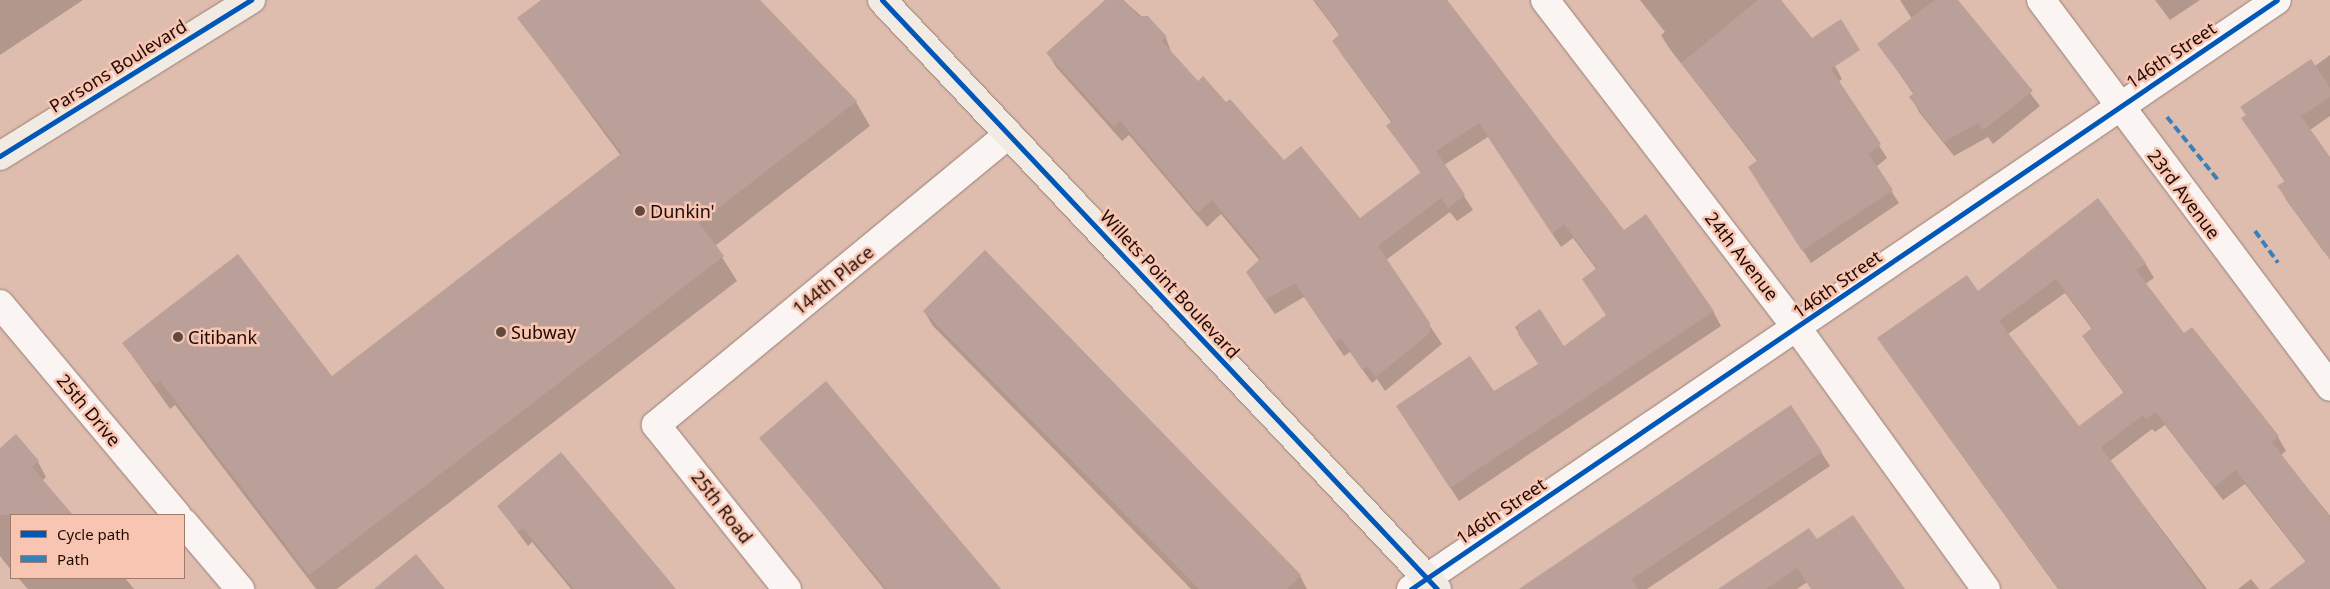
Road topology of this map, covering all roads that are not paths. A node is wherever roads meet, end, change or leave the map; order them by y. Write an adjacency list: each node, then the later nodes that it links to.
1 (251, 0): 8 (street, Parsons Boulevard)
2 (882, 0): 7 (street, Willets Point Boulevard)
3 (1545, 0): 10 (street, 24th Avenue)
4 (2041, 0): 6 (street, 23rd Avenue)
5 (2277, 0): 6 (street, 146th Street)
6 (2118, 107): 10 (street, 146th Street); 11 (street, 23rd Avenue)
7 (1009, 134): 12 (street, 144th Place); 15 (street, Willets Point Boulevard)
8 (0, 156)
9 (0, 304): 13 (street, 25th Drive)
10 (1797, 328): 15 (street, 146th Street); 18 (street, 24th Avenue)
11 (2330, 387)
12 (656, 425): 17 (street, 25th Road)
13 (177, 514)
14 (185, 524): 16 (street)
15 (1426, 585)
16 (240, 589)
17 (787, 589)
18 (1986, 589)

